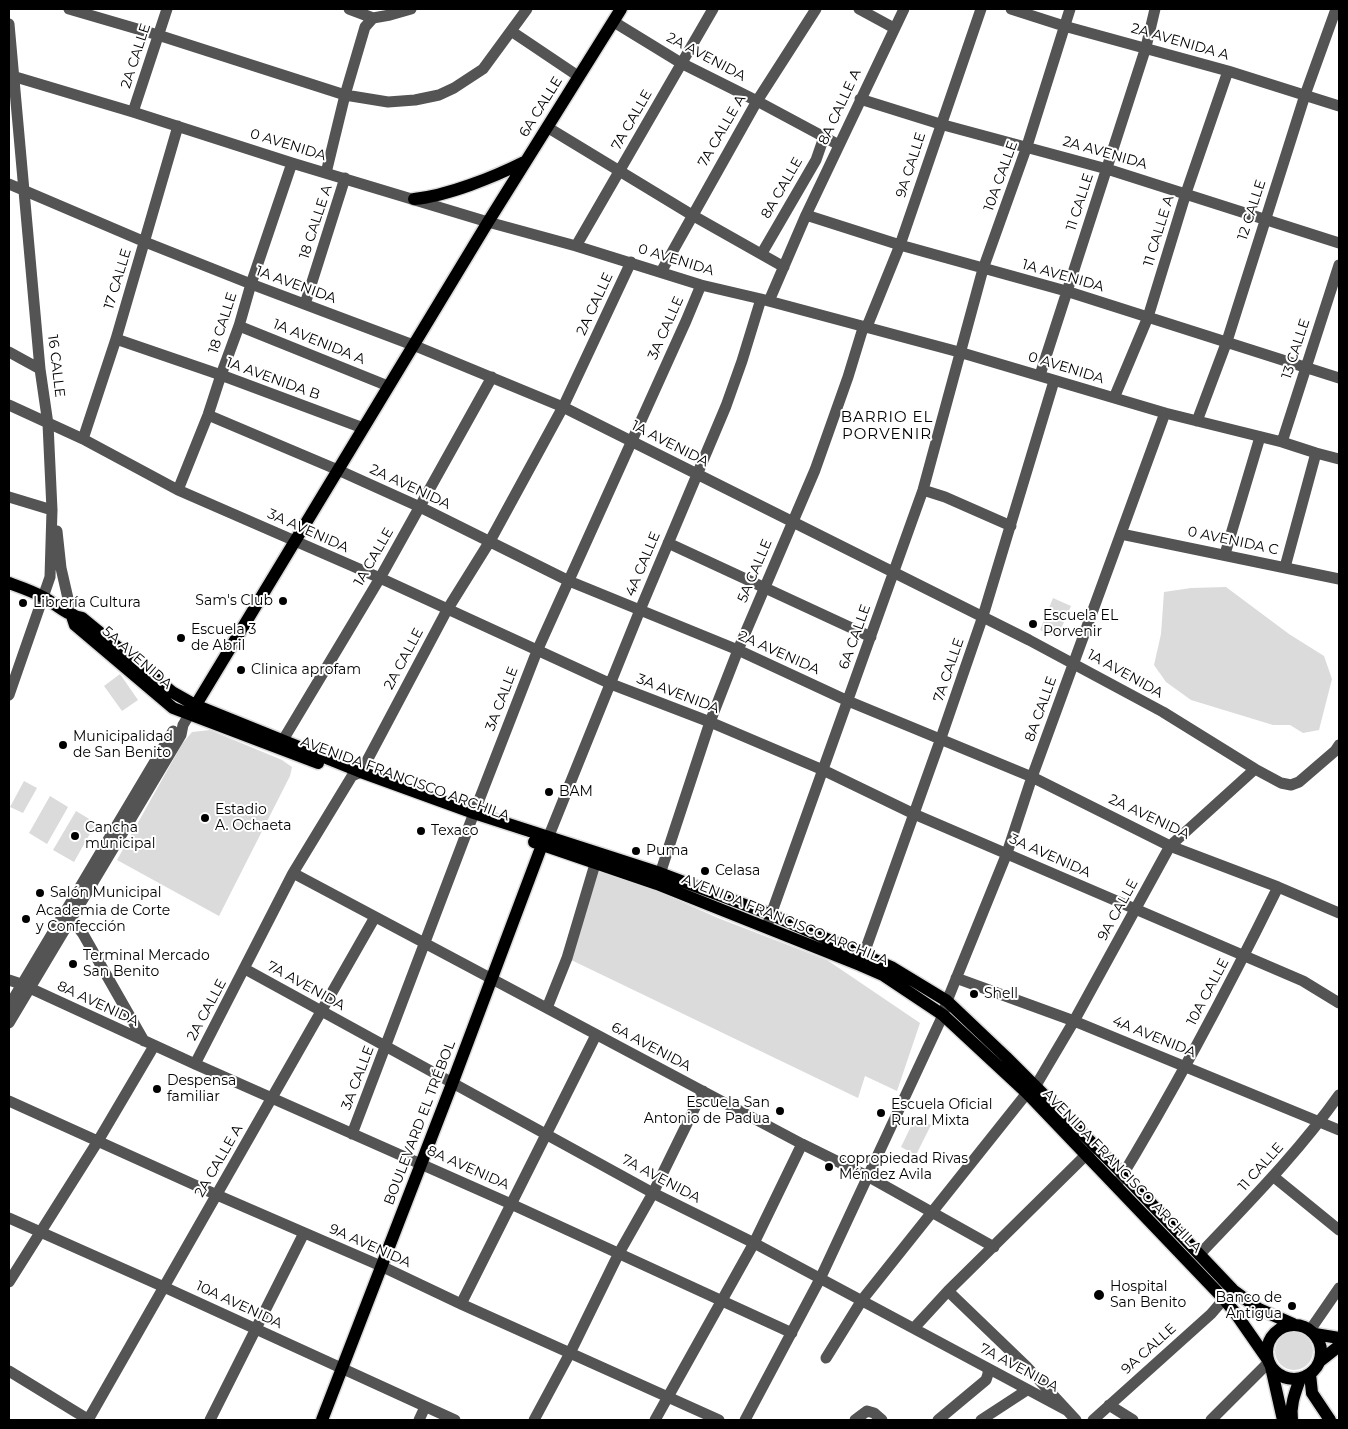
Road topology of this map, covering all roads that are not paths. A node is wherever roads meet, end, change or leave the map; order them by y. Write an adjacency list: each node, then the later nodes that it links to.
1 (69, 9): 22 (street)
2 (167, 9): 22 (street, 2A CALLE)
3 (349, 9): 16 (street)
4 (411, 9): 16 (street)
5 (621, 9): 17 (main road, 6A CALLE)
6 (713, 9): 24 (street, 7A CALLE)
7 (816, 9): 30 (street, 7A CALLE A)
8 (859, 9): 20 (street)
9 (904, 9): 20 (street, 8A CALLE A)
10 (981, 9): 34 (street, 9A CALLE)
11 (1011, 9): 19 (street, 2A AVENIDA A)
12 (1070, 9): 19 (street, 10A CALLE)
13 (1155, 9): 23 (street, 11 CALLE)
14 (1336, 9): 29 (street, 12 CALLE)
15 (524, 11): 21 (street)
16 (373, 18): 28 (street)
17 (614, 22): 24 (street, 2A AVENIDA); 27 (main road, 6A CALLE)
18 (9, 24): 26 (street, 16 CALLE)
19 (1064, 26): 23 (street, 2A AVENIDA A); 39 (street, 10A CALLE)
20 (894, 28): 31 (street, 8A CALLE A)
21 (511, 31): 27 (street); 28 (street)
22 (158, 35): 28 (street); 33 (street, 2A CALLE)
23 (1146, 47): 25 (street, 2A AVENIDA A); 42 (street, 11 CALLE)
24 (681, 63): 30 (street, 2A AVENIDA); 43 (street, 7A CALLE)
25 (1228, 71): 29 (street, 2A AVENIDA A); 48 (street, 11 CALLE A)
26 (11, 76): 33 (street, 0 AVENIDA); 47 (street, 16 CALLE)
27 (578, 76): 36 (main road, 6A CALLE)
28 (345, 95): 44 (street)
29 (1305, 95): 32 (street, 2A AVENIDA A); 52 (street, 12 CALLE)
30 (757, 100): 37 (street, 2A AVENIDA); 50 (street, 7A CALLE A)
31 (860, 100): 34 (street, 2A AVENIDA); 38 (street, 8A CALLE A)
32 (1339, 106)
33 (133, 112): 35 (street, 0 AVENIDA)
34 (940, 124): 39 (street, 2A AVENIDA); 56 (street, 9A CALLE)
35 (178, 126): 41 (street, 0 AVENIDA); 54 (street, 17 CALLE)
36 (547, 127): 40 (main road, 6A CALLE); 43 (street)
37 (824, 137): 38 (street, 2A AVENIDA); 58 (street, 8A CALLE)
38 (839, 145): 51 (street, 8A CALLE A)
39 (1027, 146): 42 (street, 2A AVENIDA); 62 (street, 10A CALLE)
40 (525, 161): 49 (main road); 53 (main road, 6A CALLE)
41 (292, 163): 44 (street, 0 AVENIDA); 64 (street, 18 CALLE)
42 (1106, 169): 48 (street, 2A AVENIDA); 66 (street, 11 CALLE)
43 (620, 170): 50 (street); 57 (street, 7A CALLE)
44 (326, 172): 45 (street, 0 AVENIDA)
45 (345, 178): 49 (street, 0 AVENIDA); 68 (street, 18 CALLE A)
46 (9, 184): 47 (street, 1A AVENIDA)
47 (23, 190): 54 (street, 1A AVENIDA); 78 (street, 16 CALLE)
48 (1186, 193): 52 (street, 2A AVENIDA); 69 (street, 11 CALLE A)
49 (414, 199): 53 (street, 0 AVENIDA)
50 (692, 215): 58 (street); 63 (street, 7A CALLE A)
51 (806, 215): 56 (street, 1A AVENIDA); 61 (street, 8A CALLE A)
52 (1264, 219): 55 (street, 2A AVENIDA); 73 (street, 12 CALLE)
53 (488, 222): 57 (street, 0 AVENIDA); 74 (main road, 6A CALLE)
54 (145, 242): 64 (street, 1A AVENIDA); 72 (street, 17 CALLE)
55 (1339, 243)
56 (900, 245): 62 (street, 1A AVENIDA); 71 (street, 9A CALLE)
57 (576, 246): 59 (street, 0 AVENIDA)
58 (762, 253): 61 (street)
59 (631, 262): 63 (street, 0 AVENIDA); 87 (street, 2A CALLE)
60 (1339, 265): 77 (street, 13 CALLE)
61 (784, 267): 67 (street, 8A CALLE A)
62 (983, 269): 66 (street, 1A AVENIDA); 76 (street, 10A CALLE)
63 (661, 272): 65 (street, 0 AVENIDA)
64 (251, 284): 68 (street, 1A AVENIDA); 70 (street, 18 CALLE)
65 (701, 285): 67 (street, 0 AVENIDA); 95 (street, 3A CALLE)
66 (1066, 291): 69 (street, 1A AVENIDA); 80 (street, 11 CALLE)
67 (765, 300): 71 (street, 0 AVENIDA); 100 (street, 4A CALLE)
68 (305, 304): 74 (street, 1A AVENIDA)
69 (1148, 317): 73 (street, 1A AVENIDA); 85 (street, 11 CALLE A)
70 (239, 326): 79 (street, 18 CALLE); 84 (street, 1A AVENIDA A)
71 (863, 328): 76 (street, 0 AVENIDA); 106 (street, 5A CALLE)
72 (116, 339): 79 (street, 1A AVENIDA B); 94 (street, 17 CALLE)
73 (1227, 341): 77 (street, 1A AVENIDA); 90 (street, 12 CALLE)
74 (414, 344): 81 (street, 1A AVENIDA); 84 (main road, 6A CALLE)
75 (9, 352): 78 (street)
76 (960, 352): 80 (street, 0 AVENIDA); 102 (street, 6A CALLE)
77 (1306, 368): 82 (street, 1A AVENIDA); 96 (street, 13 CALLE)
78 (40, 369): 91 (street, 16 CALLE)
79 (221, 375): 89 (street, 18 CALLE); 92 (street, 1A AVENIDA B)
80 (1040, 376): 83 (street, 0 AVENIDA)
81 (492, 377): 87 (street, 1A AVENIDA); 104 (street, 1A CALLE)
82 (1339, 378)
83 (1054, 381): 85 (street, 0 AVENIDA); 107 (street, 7A CALLE)
84 (388, 386): 92 (main road, 6A CALLE)
85 (1114, 398): 88 (street, 0 AVENIDA)
86 (9, 406): 91 (street, 3A AVENIDA)
87 (563, 408): 95 (street, 1A AVENIDA); 110 (street, 2A CALLE)
88 (1165, 413): 90 (street, 0 AVENIDA); 108 (street, 8A CALLE)
89 (208, 416): 99 (street, 2A AVENIDA); 101 (street, 18 CALLE)
90 (1197, 421): 93 (street, 0 AVENIDA)
91 (48, 424): 94 (street, 3A AVENIDA); 105 (street, 16 CALLE)
92 (363, 428): 99 (main road, 6A CALLE)
93 (1260, 437): 96 (street, 0 AVENIDA); 112 (street)
94 (82, 439): 101 (street, 3A AVENIDA)
95 (631, 442): 100 (street, 1A AVENIDA); 117 (street, 3A CALLE)
96 (1282, 442): 97 (street, 0 AVENIDA)
97 (1316, 453): 98 (street, 0 AVENIDA); 113 (street)
98 (1339, 458)
99 (338, 470): 104 (street, 2A AVENIDA); 109 (main road, 6A CALLE)
100 (697, 475): 106 (street, 1A AVENIDA); 111 (street, 4A CALLE)
101 (178, 490): 109 (street, 3A AVENIDA)
102 (923, 490): 107 (street); 114 (street, 6A CALLE)
103 (9, 497): 105 (street)
104 (420, 508): 110 (street, 2A AVENIDA); 115 (street, 1A CALLE)
105 (52, 510): 120 (street, 16 CALLE); 123 (street, 16 CALLE)
106 (792, 522): 114 (street, 1A AVENIDA); 119 (street, 5A CALLE)
107 (1011, 526): 124 (street, 7A CALLE)
108 (1121, 534): 112 (street, 0 AVENIDA C); 128 (street, 8A CALLE)
109 (295, 541): 115 (street, 3A AVENIDA); 132 (main road, 6A CALLE)
110 (490, 541): 117 (street, 2A AVENIDA); 121 (street, 2A CALLE)
111 (668, 543): 119 (street); 122 (street, 4A CALLE)
112 (1225, 554): 113 (street, 0 AVENIDA C)
113 (1285, 567): 116 (street, 0 AVENIDA C)
114 (894, 573): 124 (street, 1A AVENIDA); 125 (street, 6A CALLE)
115 (380, 578): 121 (street, 3A AVENIDA); 135 (street, 1A CALLE)
116 (1339, 579)
117 (569, 581): 122 (street, 2A AVENIDA); 127 (street, 3A CALLE)
118 (9, 583): 120 (main road, 5A AVENIDA)
119 (764, 588): 125 (street); 126 (street, 5A CALLE)
120 (44, 597): 123 (main road, 5A AVENIDA); 130 (street, 16 CALLE)
121 (447, 610): 127 (street, 3A AVENIDA); 139 (street, 2A CALLE)
122 (640, 610): 126 (street, 2A AVENIDA); 129 (street, 4A CALLE)
123 (72, 616): 132 (main road, 5A AVENIDA)
124 (983, 616): 128 (street, 1A AVENIDA); 134 (street, 7A CALLE)
125 (872, 637): 131 (street, 6A CALLE)
126 (738, 650): 131 (street, 2A AVENIDA); 133 (street, 5A CALLE)
127 (537, 651): 129 (street, 3A AVENIDA); 142 (street, 3A CALLE)
128 (1074, 663): 137 (street, 1A AVENIDA); 140 (street, 8A CALLE)
129 (611, 684): 133 (street, 3A AVENIDA); 143 (street, 4A CALLE)
130 (9, 695)
131 (848, 701): 134 (street, 2A AVENIDA); 138 (street, 6A CALLE)
132 (189, 715): 135 (main road, AVENIDA FRANCISCO ARCHILA); 154 (street); 164 (street)
133 (710, 722): 138 (street, 3A AVENIDA); 148 (street, 5A CALLE)
134 (942, 738): 140 (street, 2A AVENIDA); 141 (street, 7A CALLE)
135 (279, 744): 139 (main road, AVENIDA FRANCISCO ARCHILA)
136 (1339, 745): 137 (street, 1A AVENIDA)
137 (1255, 769): 144 (street, 9A CALLE)
138 (823, 770): 141 (street, 3A AVENIDA); 152 (street, 6A CALLE)
139 (357, 774): 142 (main road, AVENIDA FRANCISCO ARCHILA); 147 (street, 2A CALLE)
140 (1032, 777): 144 (street, 2A AVENIDA); 145 (street, 8A CALLE)
141 (914, 814): 145 (street, 3A AVENIDA); 158 (street, 7A CALLE)
142 (472, 816): 143 (main road, AVENIDA FRANCISCO ARCHILA); 156 (street, 3A CALLE)
143 (545, 841): 146 (main road, AVENIDA FRANCISCO ARCHILA); 162 (main road, BOULEVARD EL TRÉBOL)
144 (1170, 846): 149 (street, 2A AVENIDA); 150 (street, 9A CALLE)
145 (1007, 854): 150 (street, 3A AVENIDA); 161 (street, 8A CALLE)
146 (596, 858): 148 (main road, AVENIDA FRANCISCO ARCHILA); 168 (street)
147 (293, 874): 153 (street, 6A AVENIDA); 159 (street, 2A CALLE)
148 (658, 879): 152 (main road, AVENIDA FRANCISCO ARCHILA); 155 (main road, AVENIDA FRANCISCO ARCHILA)
149 (1278, 887): 151 (street, 2A AVENIDA); 157 (street, 10A CALLE)
150 (1135, 910): 157 (street, 3A AVENIDA); 171 (street, 9A CALLE)
151 (1339, 913)
152 (772, 915): 155 (street, 6A CALLE); 158 (main road, AVENIDA FRANCISCO ARCHILA)
153 (375, 917): 156 (street, 6A AVENIDA); 169 (street, 2A CALLE A)
154 (71, 918): 164 (street); 174 (street)
155 (767, 928): 158 (main road, AVENIDA FRANCISCO ARCHILA)
156 (425, 944): 162 (street, 6A AVENIDA); 175 (street, 3A CALLE)
157 (1245, 955): 166 (street, 3A AVENIDA); 177 (street, 10A CALLE)
158 (862, 960): 165 (main road, AVENIDA FRANCISCO ARCHILA); 170 (main road, AVENIDA FRANCISCO ARCHILA)
159 (245, 970): 169 (street, 7A AVENIDA); 176 (street, 2A CALLE)
160 (9, 972): 164 (street, 8A AVENIDA)
161 (956, 978): 165 (street, 8A CALLE); 171 (street, 4A AVENIDA)
162 (491, 979): 168 (street, 6A AVENIDA); 178 (main road, BOULEVARD EL TRÉBOL)
163 (9, 980): 164 (street, 8A AVENIDA)
164 (25, 986): 167 (street); 172 (street); 174 (street, 8A AVENIDA)
165 (947, 1001): 170 (street, 8A CALLE); 179 (main road, AVENIDA FRANCISCO ARCHILA)
166 (1339, 1003)
167 (9, 1006)
168 (547, 1008): 173 (street, 6A AVENIDA)
169 (321, 1011): 175 (street, 7A AVENIDA); 182 (street, 2A CALLE A)
170 (943, 1015): 179 (main road, AVENIDA FRANCISCO ARCHILA); 193 (street, 8A CALLE)
171 (1074, 1021): 177 (street, 4A AVENIDA); 179 (street, 9A CALLE)
172 (9, 1023)
173 (596, 1034): 180 (street, 6A AVENIDA); 187 (street)
174 (149, 1043): 176 (street, 8A AVENIDA); 188 (street)
175 (386, 1046): 178 (street, 7A AVENIDA); 186 (street, 3A CALLE)
176 (195, 1064): 182 (street, 8A AVENIDA)
177 (1186, 1066): 184 (street, 4A AVENIDA); 192 (street, 10A CALLE)
178 (452, 1084): 187 (street, 7A AVENIDA); 191 (main road, BOULEVARD EL TRÉBOL)
179 (1031, 1090): 190 (main road, AVENIDA FRANCISCO ARCHILA); 199 (street, 9A CALLE)
180 (704, 1091): 189 (street, 6A AVENIDA); 196 (street)
181 (1339, 1095): 184 (street, 11 CALLE)
182 (272, 1098): 186 (street, 8A AVENIDA); 197 (street, 2A CALLE A)
183 (9, 1101): 188 (street, 9A AVENIDA)
184 (1320, 1121): 185 (street, 4A AVENIDA); 194 (street, 11 CALLE)
185 (1339, 1130)
186 (352, 1134): 191 (street, 8A AVENIDA)
187 (546, 1134): 196 (street, 7A AVENIDA); 198 (street)
188 (98, 1141): 197 (street, 9A AVENIDA); 202 (street)
189 (802, 1144): 193 (street, 6A AVENIDA); 204 (street)
190 (1090, 1151): 192 (main road, AVENIDA FRANCISCO ARCHILA); 195 (main road, AVENIDA FRANCISCO ARCHILA); 205 (street)
191 (420, 1163): 198 (street, 8A AVENIDA); 208 (main road, BOULEVARD EL TRÉBOL)
192 (1123, 1174): 195 (street, 10A CALLE); 207 (main road, AVENIDA FRANCISCO ARCHILA)
193 (869, 1177): 199 (street, 6A AVENIDA); 209 (street, 8A CALLE)
194 (1274, 1177): 201 (street); 207 (street, 11 CALLE)
195 (1116, 1186): 214 (main road, AVENIDA FRANCISCO ARCHILA)
196 (654, 1193): 204 (street, 7A AVENIDA); 206 (street)
197 (217, 1195): 203 (street, 9A AVENIDA); 211 (street, 2A CALLE A)
198 (511, 1204): 206 (street, 8A AVENIDA); 217 (street)
199 (934, 1212): 205 (street, 6A AVENIDA); 215 (street, 9A CALLE)
200 (9, 1218): 202 (street, 10A AVENIDA)
201 (1339, 1230)
202 (40, 1231): 210 (street); 211 (street, 10A AVENIDA)
203 (304, 1233): 208 (street, 9A AVENIDA); 220 (street)
204 (754, 1243): 209 (street, 7A AVENIDA); 216 (street)
205 (994, 1247): 213 (street)
206 (620, 1253): 216 (street, 8A AVENIDA); 225 (street)
207 (1199, 1255): 218 (main road, AVENIDA FRANCISCO ARCHILA)
208 (381, 1266): 217 (street, 9A AVENIDA); 229 (main road, BOULEVARD EL TRÉBOL)
209 (820, 1279): 215 (street, 7A AVENIDA); 222 (street, 8A CALLE)
210 (9, 1282)
211 (164, 1287): 220 (street, 10A AVENIDA); 238 (street, 2A CALLE A)
212 (1339, 1288): 221 (street)
213 (948, 1291): 219 (street); 237 (street)
214 (1224, 1299): 228 (main road, AVENIDA FRANCISCO ARCHILA); 235 (street, 9A CALLE)
215 (862, 1300): 219 (street, 7A AVENIDA); 226 (street, 9A CALLE)
216 (722, 1301): 222 (street, 8A AVENIDA); 234 (street)
217 (461, 1304): 225 (street, 9A AVENIDA)
218 (1293, 1324): 221 (main road); 228 (main road)
219 (914, 1328): 230 (street, 7A AVENIDA)
220 (256, 1330): 229 (street, 10A AVENIDA); 239 (street)
221 (1313, 1332): 223 (main road); 227 (main road)
222 (792, 1333): 246 (street, 8A CALLE)
223 (1339, 1338)
224 (1339, 1346): 227 (main road)
225 (570, 1354): 234 (street, 9A AVENIDA); 243 (street)
226 (826, 1358)
227 (1320, 1361): 232 (main road)
228 (1269, 1362): 232 (main road); 254 (street); 255 (main road)
229 (342, 1369): 236 (street, 10A AVENIDA); 240 (main road, BOULEVARD EL TRÉBOL)
230 (988, 1369): 233 (street, 7A AVENIDA); 249 (street)
231 (9, 1372): 238 (street)
232 (1305, 1377): 256 (main road); 257 (main road)
233 (1027, 1390): 237 (street, 7A AVENIDA); 250 (street)
234 (667, 1397): 244 (street); 245 (street, 9A AVENIDA)
235 (1109, 1405): 252 (street, 9A CALLE); 253 (street)
236 (425, 1407): 241 (street); 242 (street, 10A AVENIDA)
237 (1066, 1410): 251 (street)
238 (89, 1420)
239 (210, 1420)
240 (322, 1420)
241 (419, 1420)
242 (455, 1420)
243 (534, 1420)
244 (655, 1420)
245 (719, 1420)
246 (744, 1420)
247 (855, 1420): 248 (street)
248 (882, 1420)
249 (938, 1420)
250 (981, 1420)
251 (1076, 1420)
252 (1093, 1420)
253 (1133, 1420)
254 (1211, 1420)
255 (1283, 1420)
256 (1292, 1420)
257 (1330, 1420)

